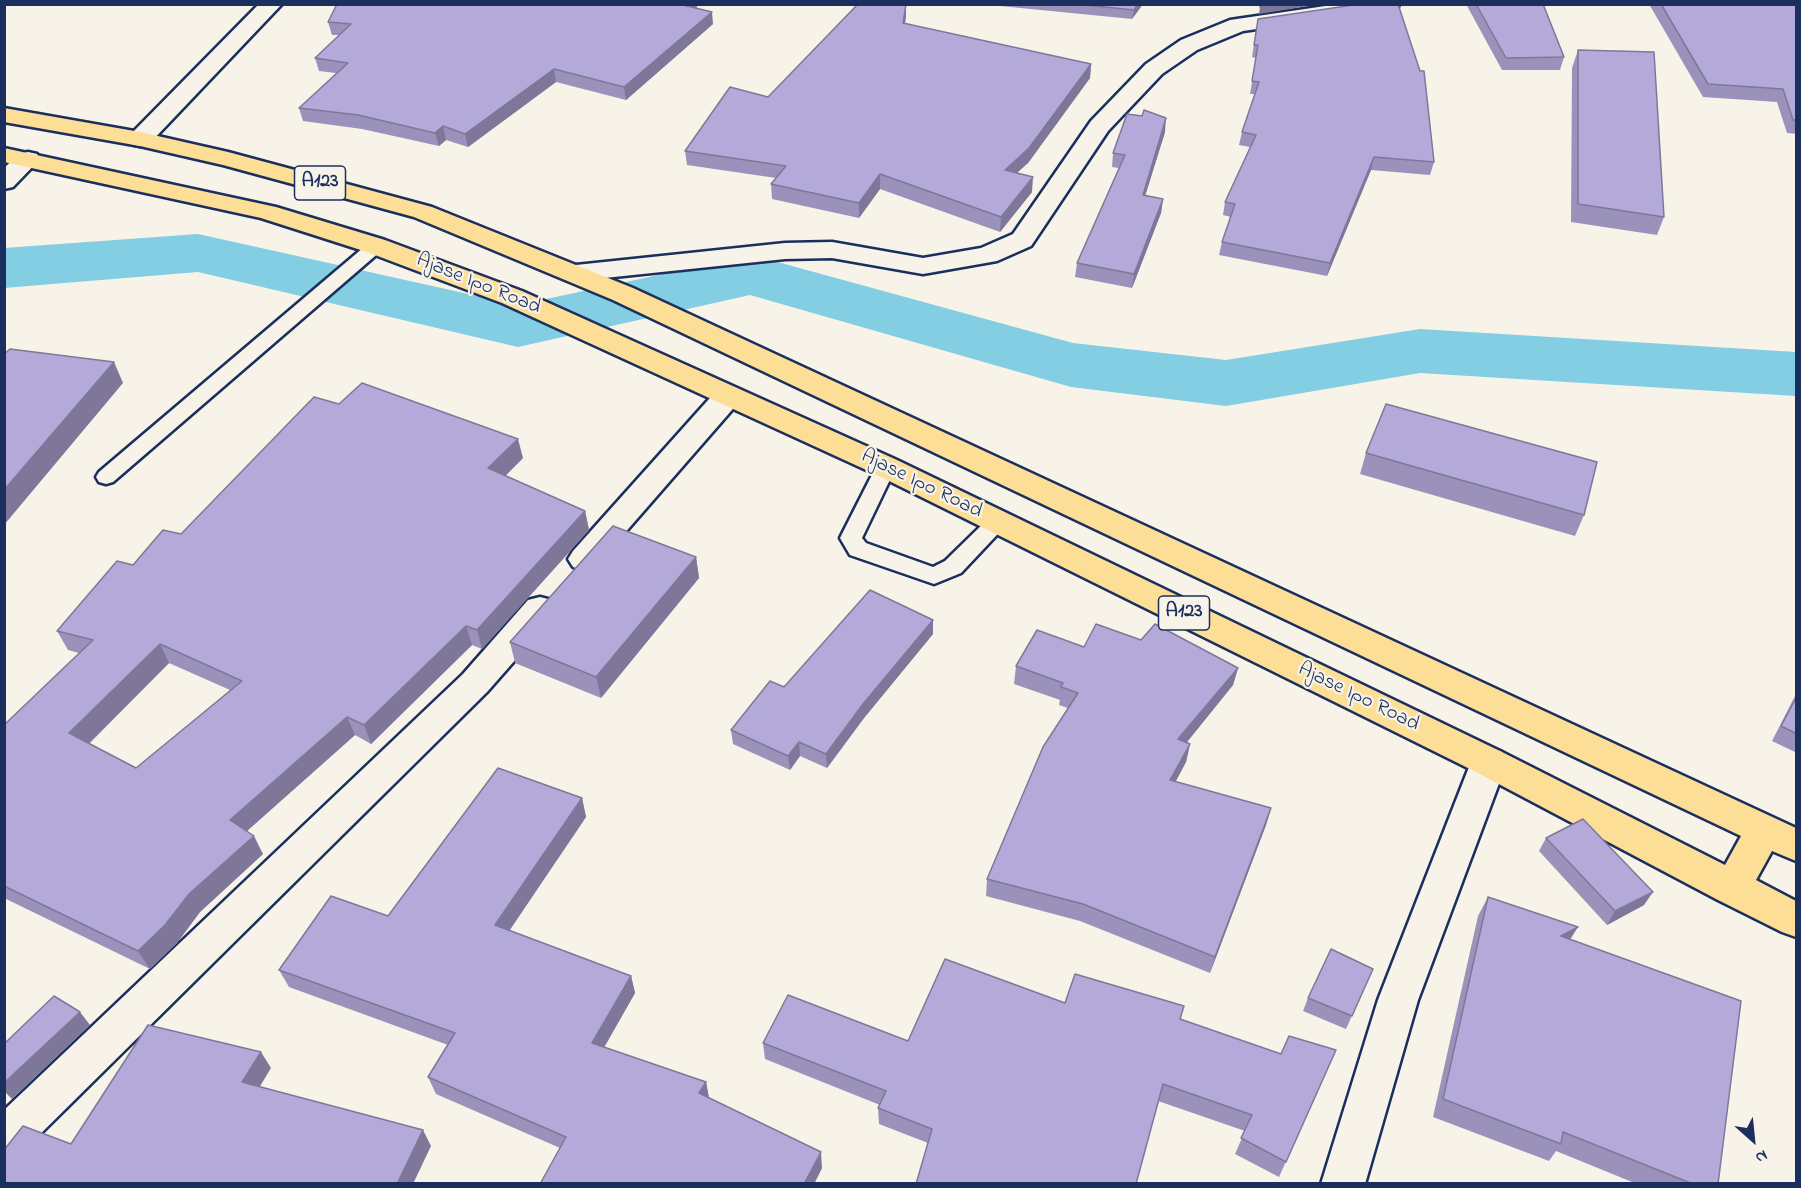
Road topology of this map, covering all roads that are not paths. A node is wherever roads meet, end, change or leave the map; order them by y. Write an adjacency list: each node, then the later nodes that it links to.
1 (272, 4): 4 (street)
2 (1389, 4): 8 (street)
3 (4, 116): 4 (highway, A123)
4 (140, 139): 8 (highway, A123)
5 (16, 157): 6 (street); 7 (highway, Ajase Ipo Road / A123)
6 (4, 182)
7 (369, 251): 9 (highway, Ajase Ipo Road / A123); 11 (lane)
8 (576, 273): 14 (highway, A123)
9 (728, 396): 10 (highway, Ajase Ipo Road / A123); 17 (street)
10 (886, 467): 12 (highway, Ajase Ipo Road / A123); 12 (lane)
11 (106, 477)
12 (998, 522): 13 (highway, Ajase Ipo Road / A123)
13 (1489, 762): 15 (highway, Ajase Ipo Road / A123); 18 (street)
14 (1780, 837): 15 (highway)
15 (1732, 888): 16 (highway, Ajase Ipo Road / A123)
16 (1797, 920)
17 (4, 1140)
18 (1342, 1184)

